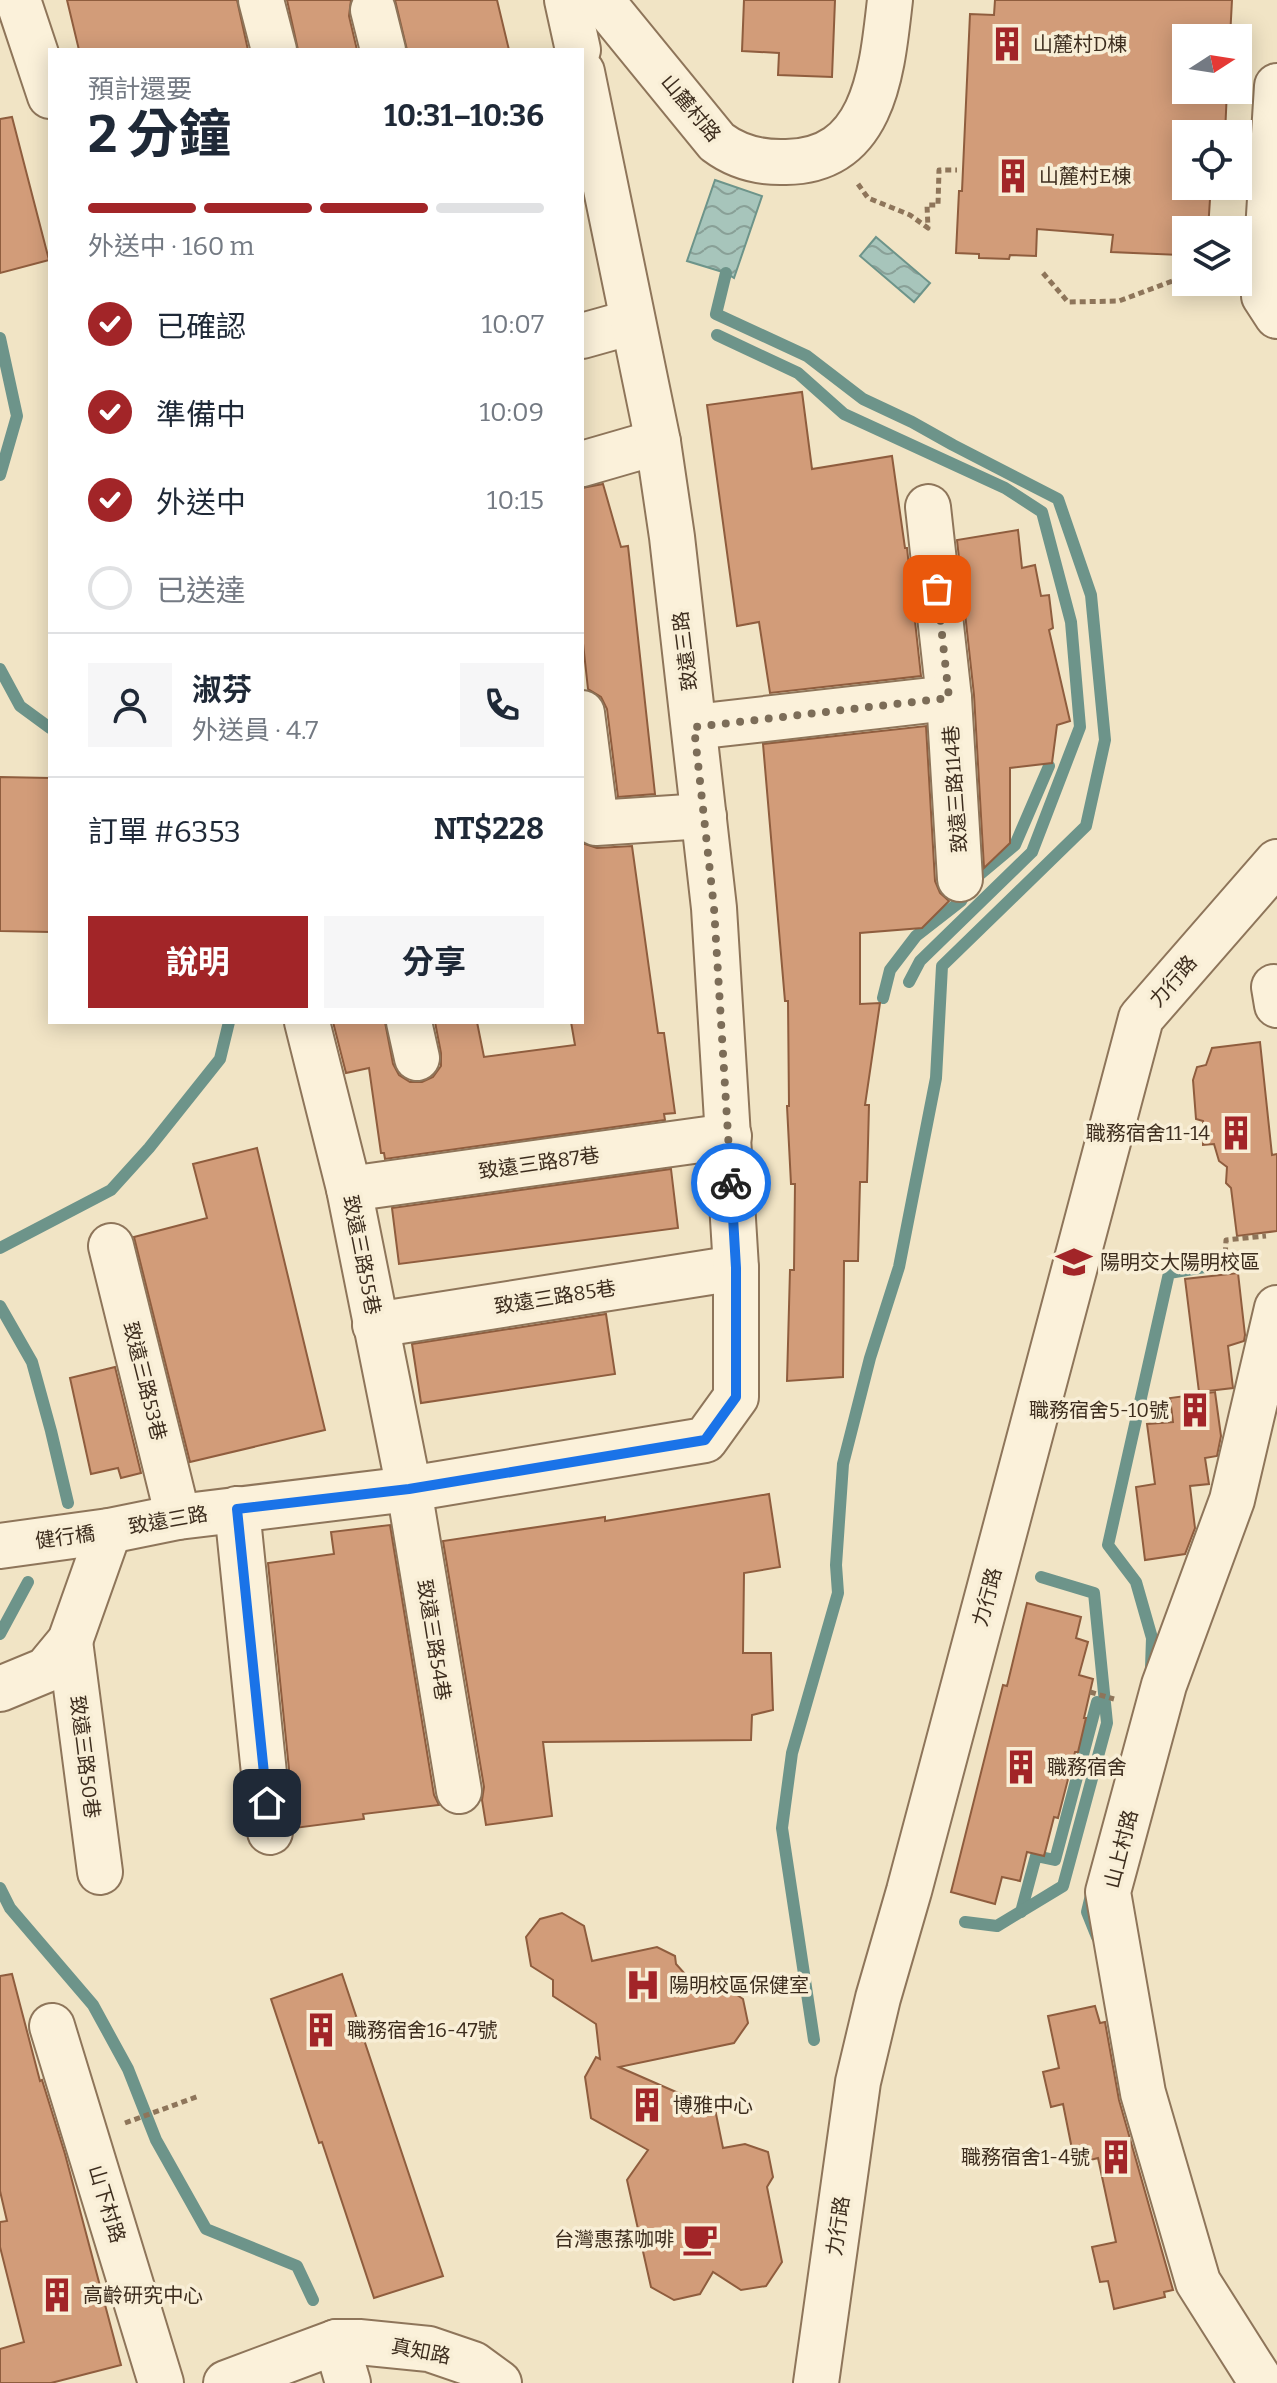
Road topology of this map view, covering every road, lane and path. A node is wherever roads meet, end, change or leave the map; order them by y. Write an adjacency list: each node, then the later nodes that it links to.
1 (18, 0): 10 (street)
2 (261, 0): 6 (street)
3 (567, 0): 7 (street)
4 (601, 0): 11 (street, 山麓村路)
5 (890, 0): 11 (street)
6 (273, 48)
7 (578, 48)
8 (584, 82): 16 (street, 致遠三路)
9 (1277, 86): 15 (street)
10 (48, 90)
11 (833, 151): 12 (path)
12 (957, 170)
13 (1043, 273): 14 (path)
14 (1172, 281)
15 (1277, 316)
16 (632, 322): 17 (street); 18 (street, 致遠三路)
17 (584, 335)
18 (658, 442): 19 (street); 22 (street, 致遠三路)
19 (584, 463)
20 (928, 507): 21 (street, 致遠三路114巷)
21 (949, 698): 22 (street, 致遠三路114巷); 26 (street, 致遠三路114巷)
22 (694, 727): 24 (street, 致遠三路)
23 (584, 729): 24 (street)
24 (704, 816): 28 (street, 致遠三路)
25 (1277, 862): 53 (street, 力行路)
26 (960, 879)
27 (308, 1024): 29 (street, 致遠三路55巷)
28 (729, 1136): 29 (street, 致遠三路87巷); 32 (street, 致遠三路)
29 (349, 1189): 35 (street, 致遠三路55巷)
30 (1266, 1236): 33 (path)
31 (111, 1246): 38 (street, 致遠三路53巷)
32 (736, 1268): 35 (street, 致遠三路85巷); 36 (street, 致遠三路)
33 (1182, 1269)
34 (1277, 1308): 54 (street, 山上村路)
35 (375, 1325): 36 (street, 致遠三路55巷)
36 (409, 1489): 37 (street, 致遠三路); 43 (street, 致遠三路54巷)
37 (237, 1509): 38 (street, 致遠三路); 44 (street)
38 (178, 1517): 39 (street, 致遠三路)
39 (109, 1531): 40 (street, 健行橋); 41 (street)
40 (10, 1544)
41 (70, 1641): 42 (street); 45 (street, 致遠三路50巷)
42 (0, 1689)
43 (459, 1791)
44 (270, 1832)
45 (100, 1872)
46 (52, 2026): 48 (street, 山下村路)
47 (199, 2096): 48 (path)
48 (86, 2137): 50 (street, 山下村路)
49 (342, 2363): 51 (street); 52 (street, 真知路)
50 (161, 2383)
51 (226, 2383)
52 (499, 2383)
53 (816, 2383)
54 (1262, 2383)

